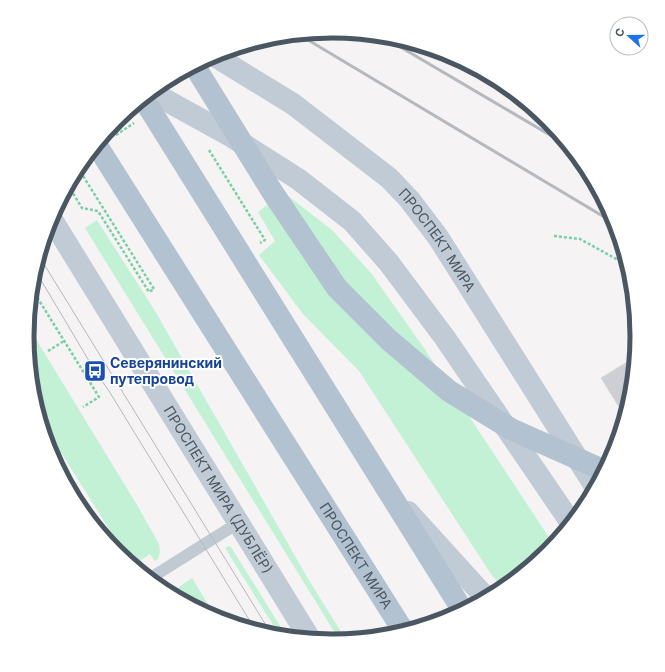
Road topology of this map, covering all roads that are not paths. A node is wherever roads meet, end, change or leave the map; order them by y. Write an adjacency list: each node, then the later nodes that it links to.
1 (219, 59): 8 (main road, ПРОСПЕКТ МИРА)
2 (197, 70): 7 (main road)
3 (157, 95): 10 (main road)
4 (146, 103): 9 (main road)
5 (100, 150): 15 (main road, ПРОСПЕКТ МИРА)
6 (56, 226): 11 (main road, ПРОСПЕКТ МИРА (ДУБЛЁР))
7 (599, 469)
8 (592, 482)
9 (387, 488): 13 (main road); 14 (main road)
10 (568, 519)
11 (238, 523): 12 (lane); 16 (main road, ПРОСПЕКТ МИРА (ДУБЛЁР))
12 (155, 575)
13 (483, 594)
14 (460, 606)
15 (401, 626)
16 (306, 633)

